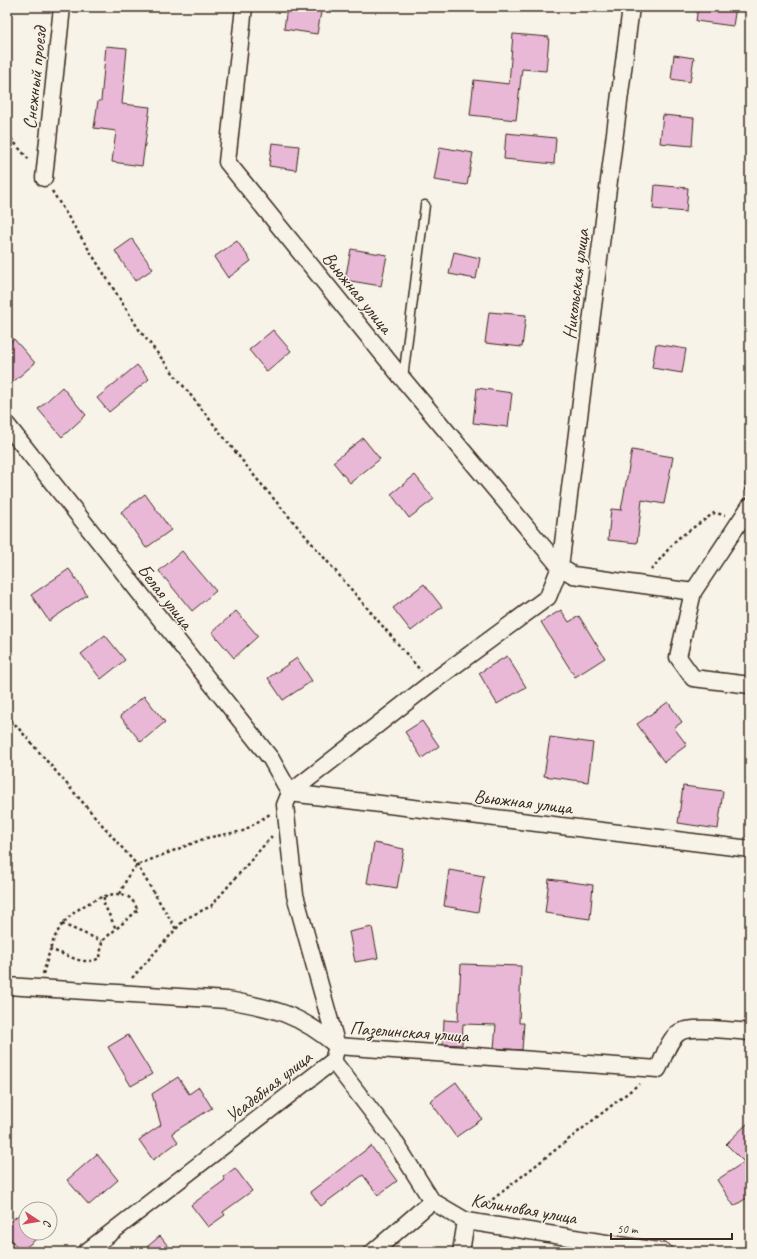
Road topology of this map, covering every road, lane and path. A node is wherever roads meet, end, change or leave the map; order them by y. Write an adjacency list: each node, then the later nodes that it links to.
1 (62, 7): 5 (street, Снежный проезд)
2 (244, 7): 7 (street, Вьюжная улица)
3 (631, 7): 11 (street, Никольская улица)
4 (7, 134): 5 (path)
5 (44, 178): 14 (path)
6 (425, 205): 7 (lane)
7 (402, 378): 11 (street, Вьюжная улица)
8 (7, 425): 17 (street, Белая улица)
9 (750, 452): 10 (path)
10 (747, 514): 12 (path); 13 (street)
11 (560, 567): 12 (street); 14 (street, Никольская улица)
12 (639, 584): 13 (street)
13 (693, 592): 15 (street)
14 (431, 683): 17 (street, Никольская улица)
15 (750, 685)
16 (7, 715): 20 (path)
17 (288, 799): 18 (street, Усадебная улица); 19 (street, Вьюжная улица); 20 (path)
18 (286, 821): 25 (path); 32 (street, Усадебная улица)
19 (750, 849)
20 (137, 865): 21 (path); 25 (path)
21 (120, 894): 22 (path); 24 (path)
22 (104, 897): 23 (path); 24 (path)
23 (62, 924): 26 (path); 27 (path)
24 (116, 929): 26 (path)
25 (176, 929): 30 (path)
26 (102, 941): 27 (path)
27 (50, 950): 28 (path)
28 (42, 976)
29 (7, 986): 30 (street, Пазелинская улица)
30 (122, 993): 32 (street, Пазелинская улица)
31 (750, 1032): 33 (street)
32 (334, 1053): 33 (street, Пазелинская улица); 34 (street, Калиновая улица); 36 (street, Усадебная улица)
33 (658, 1069): 35 (path)
34 (432, 1201): 35 (street, Калиновая улица); 37 (street)
35 (466, 1221): 38 (street); 39 (street, Калиновая улица)
36 (86, 1252)
37 (373, 1252)
38 (461, 1252)
39 (664, 1252)

